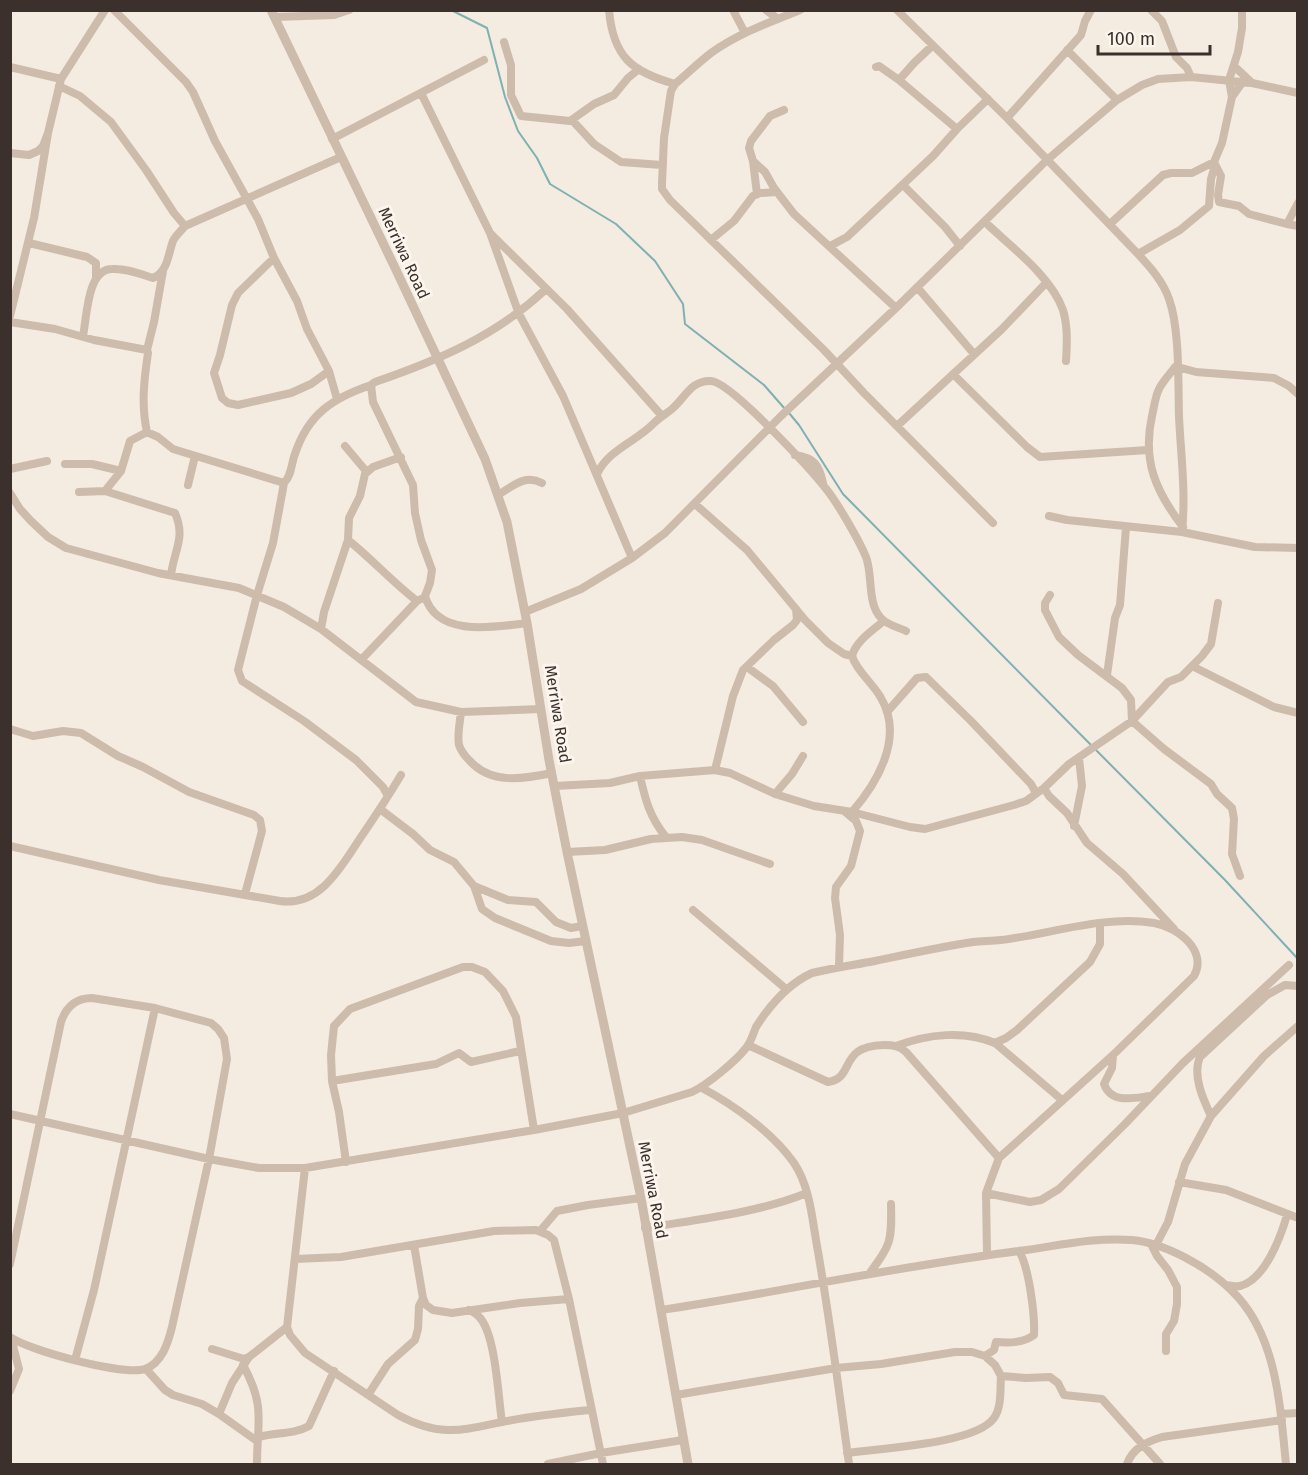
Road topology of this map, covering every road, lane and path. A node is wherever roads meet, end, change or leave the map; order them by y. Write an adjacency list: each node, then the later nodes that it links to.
1 (105, 10): 26 (street)
2 (114, 10): 50 (street)
3 (349, 10): 12 (street)
4 (609, 10): 22 (street)
5 (766, 10): 13 (street)
6 (800, 10): 13 (street)
7 (897, 10): 16 (street)
8 (1091, 10): 17 (street)
9 (1150, 10): 23 (street)
10 (1242, 10): 19 (street)
11 (737, 12): 14 (street)
12 (273, 14): 40 (street, Merriwa Road)
13 (778, 19): 14 (street)
14 (746, 33): 29 (street)
15 (504, 42): 37 (street)
16 (933, 46): 24 (street); 33 (street)
17 (1067, 50): 34 (street); 36 (street)
18 (484, 60): 30 (street)
19 (1234, 66): 25 (street); 28 (street)
20 (10, 67): 26 (street)
21 (876, 67): 24 (street)
22 (639, 69): 29 (street); 37 (street)
23 (1191, 77): 25 (street); 34 (street)
24 (899, 80): 38 (street)
25 (1228, 80): 27 (street); 32 (street)
26 (60, 82): 39 (street); 55 (street)
27 (1242, 82): 28 (street); 32 (street)
28 (1252, 83): 31 (street)
29 (675, 84): 46 (street)
30 (421, 93): 40 (street); 57 (street)
31 (1298, 93)
32 (1232, 97): 45 (street)
33 (988, 99): 36 (street); 38 (street)
34 (1117, 100): 43 (street)
35 (784, 110): 44 (street)
36 (1007, 118): 43 (street)
37 (572, 120): 46 (street)
38 (957, 129): 47 (street)
39 (48, 133): 41 (street); 60 (street)
40 (332, 139): 42 (street, Merriwa Road)
41 (10, 153)
42 (341, 157): 50 (street); 78 (street, Merriwa Road)
43 (1047, 160): 52 (street); 53 (street)
44 (753, 161): 48 (street); 49 (street)
45 (1215, 164): 53 (street); 54 (street); 63 (street)
46 (662, 165): 59 (street)
47 (903, 184): 58 (street); 62 (street)
48 (777, 192): 49 (street); 61 (street)
49 (757, 194): 59 (street)
50 (248, 199): 55 (street); 65 (street)
51 (1298, 203): 54 (street)
52 (985, 222): 62 (street); 68 (street)
53 (1110, 224): 63 (street)
54 (1287, 224): 56 (street)
55 (185, 226): 66 (street)
56 (1298, 226)
57 (490, 233): 70 (street); 72 (street)
58 (847, 237): 61 (street); 64 (street)
59 (712, 239): 80 (street)
60 (28, 243): 67 (street); 73 (street)
61 (830, 246): 64 (street)
62 (960, 246): 69 (street)
63 (1138, 254): 81 (street)
64 (842, 257): 71 (street)
65 (274, 258): 82 (street); 82 (street)
66 (162, 271): 67 (street); 76 (street)
67 (96, 277): 75 (street)
68 (1046, 282): 77 (street); 79 (street)
69 (917, 287): 71 (street); 77 (street)
70 (546, 289): 72 (street); 87 (street)
71 (896, 308): 80 (street)
72 (519, 314): 78 (street); 100 (street)
73 (10, 316)
74 (10, 322): 75 (street)
75 (83, 336): 76 (street)
76 (147, 350): 90 (street)
77 (974, 354): 83 (street)
78 (436, 358): 84 (street); 107 (street, Merriwa Road)
79 (1066, 362)
80 (837, 364): 88 (street); 89 (street)
81 (1176, 367): 85 (street); 92 (street); 112 (street)
82 (329, 371): 86 (street)
83 (953, 374): 88 (street); 92 (street)
84 (371, 385): 86 (street); 94 (street)
85 (1298, 394)
86 (337, 399): 101 (street)
87 (662, 416): 89 (street); 100 (street)
88 (897, 426): 110 (street)
89 (770, 427): 108 (street); 124 (street)
90 (147, 432): 93 (street); 98 (street)
91 (345, 446): 99 (street)
92 (1148, 450): 112 (street)
93 (195, 456): 101 (street); 103 (street)
94 (401, 457): 99 (street); 119 (street)
95 (47, 461): 97 (street)
96 (65, 464): 98 (street)
97 (10, 469)
98 (121, 471): 104 (street)
99 (366, 471): 113 (street)
100 (597, 474): 115 (street)
101 (284, 483): 118 (street)
102 (542, 483): 107 (street)
103 (188, 485)
104 (105, 491): 105 (street); 116 (street)
105 (79, 492)
106 (10, 493): 116 (street)
107 (498, 495): 123 (street, Merriwa Road)
108 (695, 504): 115 (street); 122 (street)
109 (1049, 516): 111 (street)
110 (993, 523)
111 (1126, 527): 112 (street); 132 (street)
112 (1183, 530): 114 (street)
113 (348, 540): 120 (street); 126 (street)
114 (1298, 548)
115 (632, 558): 123 (street)
116 (171, 575): 118 (street)
117 (1050, 595): 132 (street)
118 (257, 596): 126 (street); 150 (street)
119 (425, 597): 120 (street); 125 (street)
120 (417, 601): 129 (street)
121 (1218, 603): 131 (street)
122 (796, 608): 128 (street); 130 (street)
123 (525, 612): 125 (street, Merriwa Road)
124 (884, 621): 127 (street); 128 (street)
125 (527, 623): 133 (street, Merriwa Road)
126 (321, 629): 129 (street)
127 (906, 631)
128 (852, 656): 135 (street)
129 (362, 659): 134 (street)
130 (747, 666): 138 (street); 142 (street)
131 (1192, 666): 136 (street); 137 (street)
132 (1107, 675): 137 (street)
133 (542, 709): 134 (street); 143 (street, Merriwa Road)
134 (461, 712): 143 (street)
135 (887, 712): 148 (street); 152 (street)
136 (1298, 713)
137 (1132, 721): 141 (street); 158 (street)
138 (803, 722)
139 (10, 729): 160 (street)
140 (803, 756): 149 (street)
141 (1079, 758): 147 (street); 153 (street)
142 (715, 770): 145 (street); 149 (street)
143 (552, 773): 146 (street, Merriwa Road)
144 (401, 775): 150 (street)
145 (640, 776): 146 (street); 154 (street)
146 (555, 786): 156 (street, Merriwa Road)
147 (1044, 788): 148 (street); 153 (street)
148 (1036, 793): 152 (street)
149 (775, 794): 152 (street)
150 (388, 796): 151 (street)
151 (380, 809): 159 (street); 160 (street)
152 (848, 811): 167 (street)
153 (1074, 826): 164 (street)
154 (666, 837): 156 (street); 157 (street)
155 (10, 846): 160 (street)
156 (567, 852): 163 (street, Merriwa Road)
157 (770, 864)
158 (1240, 876)
159 (474, 886): 163 (street); 165 (street)
160 (245, 894)
161 (693, 910): 169 (street)
162 (1100, 924): 164 (street); 167 (street); 172 (street)
163 (582, 926): 165 (street, Merriwa Road)
164 (1176, 932): 176 (street)
165 (586, 941): 181 (street, Merriwa Road)
166 (1289, 965): 179 (street)
167 (839, 966): 169 (street)
168 (1298, 986): 183 (street)
169 (786, 989): 173 (street)
170 (155, 1008): 184 (street); 186 (street); 188 (street)
171 (1298, 1026): 183 (street)
172 (995, 1043): 174 (street); 180 (street)
173 (748, 1045): 174 (street); 178 (street)
174 (896, 1046): 187 (street)
175 (520, 1051): 177 (street); 177 (street); 185 (street)
176 (1113, 1055): 179 (street); 180 (street)
177 (332, 1081): 189 (street)
178 (702, 1088): 181 (street); 192 (street)
179 (1150, 1096): 193 (street)
180 (1062, 1100): 187 (street)
181 (622, 1113): 185 (street); 194 (street, Merriwa Road)
182 (10, 1114): 184 (street)
183 (1211, 1116): 191 (street)
184 (39, 1119): 186 (street); 205 (street)
185 (534, 1130): 189 (street)
186 (126, 1139): 188 (street); 219 (street)
187 (999, 1158): 193 (street)
188 (209, 1159): 190 (street); 222 (street)
189 (346, 1162): 190 (street)
190 (305, 1168): 204 (street)
191 (1179, 1182): 196 (street); 200 (street)
192 (807, 1193): 198 (street); 207 (street)
193 (986, 1193): 203 (street)
194 (641, 1198): 198 (street, Merriwa Road); 199 (street)
195 (891, 1204): 206 (street)
196 (1287, 1215): 197 (street); 208 (street)
197 (1298, 1218)
198 (645, 1228): 212 (street, Merriwa Road)
199 (540, 1231): 201 (street); 210 (street)
200 (1153, 1244): 202 (street); 208 (street); 216 (street)
201 (414, 1245): 204 (street); 209 (street)
202 (1019, 1251): 203 (street); 217 (street)
203 (987, 1254): 206 (street)
204 (295, 1259): 213 (street)
205 (10, 1264)
206 (868, 1274): 207 (street)
207 (824, 1282): 212 (street); 221 (street)
208 (1224, 1284): 231 (street)
209 (423, 1298): 211 (street); 226 (street)
210 (569, 1299): 211 (street); 228 (street)
211 (470, 1310): 232 (street)
212 (661, 1310): 227 (street, Merriwa Road)
213 (287, 1327): 218 (street); 223 (street)
214 (11, 1338): 219 (street); 225 (street)
215 (212, 1349): 218 (street)
216 (1166, 1352)
217 (985, 1356): 221 (street); 224 (street)
218 (249, 1357): 220 (street)
219 (75, 1360): 222 (street)
220 (243, 1365): 230 (street); 233 (street)
221 (836, 1368): 227 (street); 237 (street)
222 (146, 1369): 230 (street)
223 (334, 1371): 226 (street); 233 (street)
224 (1001, 1376): 235 (street); 237 (street)
225 (10, 1390)
226 (368, 1395): 232 (street)
227 (676, 1395): 234 (street, Merriwa Road)
228 (590, 1410): 232 (street); 236 (street)
229 (1298, 1413): 231 (street)
230 (219, 1414): 233 (street)
231 (1281, 1417): 235 (street); 245 (street)
232 (502, 1422)
233 (258, 1439): 238 (street)
234 (683, 1440): 236 (street); 241 (street, Merriwa Road)
235 (1143, 1445): 243 (street); 244 (street)
236 (601, 1453): 239 (street); 240 (street)
237 (847, 1453): 242 (street)
238 (257, 1464)
239 (549, 1464)
240 (603, 1464)
241 (688, 1464)
242 (849, 1464)
243 (1127, 1464)
244 (1160, 1464)
245 (1286, 1464)

